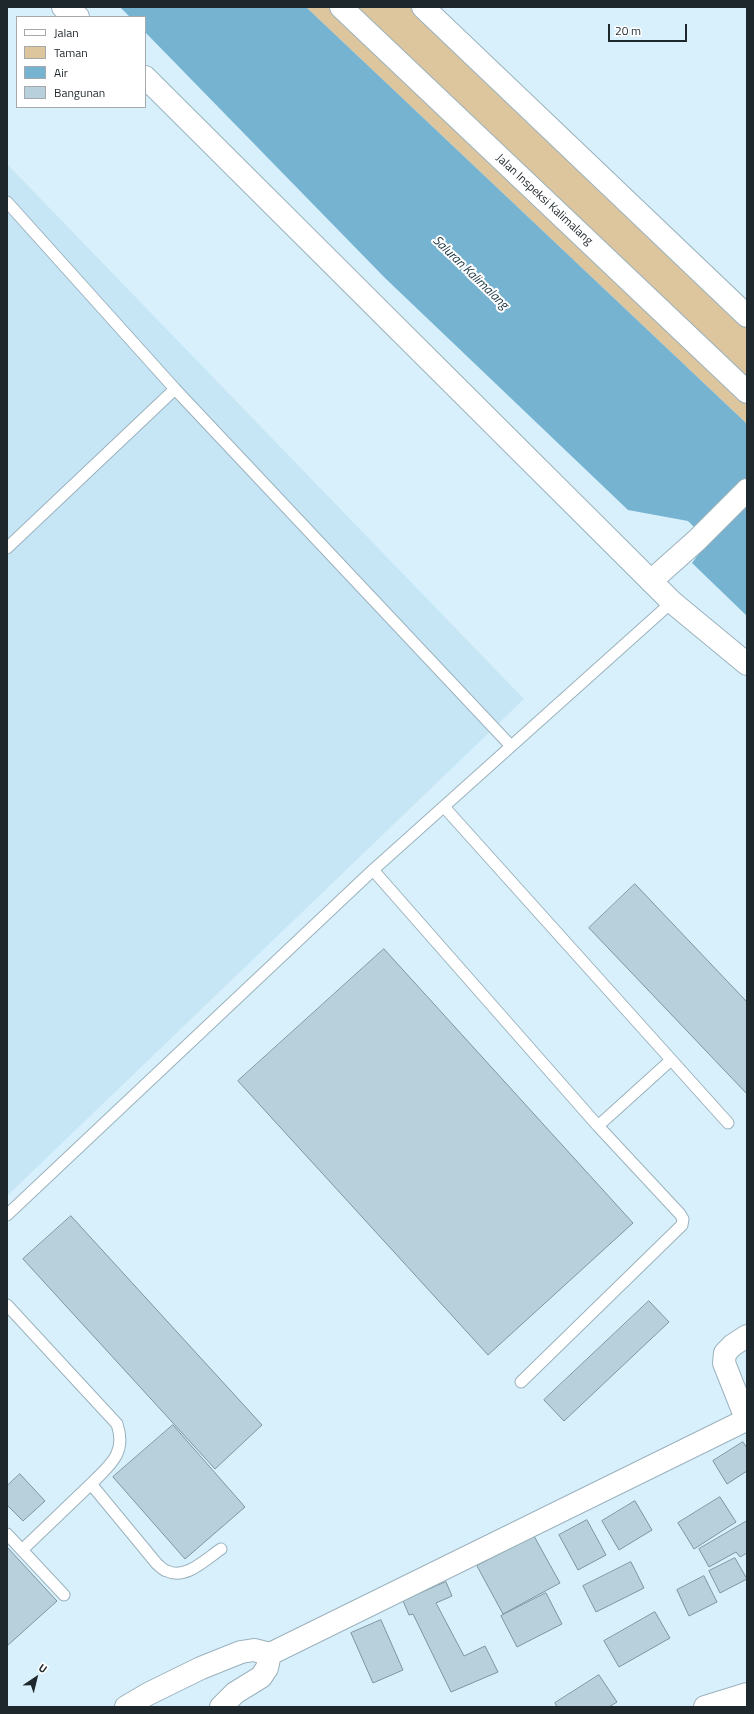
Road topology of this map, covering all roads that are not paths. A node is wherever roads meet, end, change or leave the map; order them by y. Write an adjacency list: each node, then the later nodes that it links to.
1 (63, 7): 5 (main road)
2 (81, 7): 6 (main road)
3 (341, 7): 11 (main road, Jalan Inspeksi Kalimalang)
4 (423, 7): 9 (main road)
5 (76, 16)
6 (87, 16)
7 (146, 78): 14 (main road)
8 (7, 202): 10 (lane)
9 (747, 316)
10 (175, 389): 13 (lane); 17 (lane)
11 (747, 392)
12 (747, 490): 14 (main road)
13 (7, 548)
14 (651, 581): 15 (main road)
15 (672, 602): 16 (main road); 17 (lane)
16 (747, 664)
17 (511, 746): 18 (lane)
18 (444, 808): 19 (lane); 20 (lane)
19 (373, 870): 22 (lane); 23 (lane)
20 (671, 1060): 21 (lane); 22 (lane)
21 (728, 1123)
22 (598, 1126): 26 (lane)
23 (7, 1215)
24 (7, 1305): 28 (lane)
25 (747, 1336): 27 (main road)
26 (521, 1382)
27 (746, 1421): 33 (main road)
28 (91, 1484): 30 (lane); 31 (lane)
29 (7, 1534): 31 (lane)
30 (221, 1549)
31 (22, 1550): 32 (lane)
32 (64, 1595)
33 (270, 1654): 35 (main road); 36 (main road)
34 (747, 1694): 37 (main road)
35 (126, 1707)
36 (221, 1707)
37 (705, 1707)

